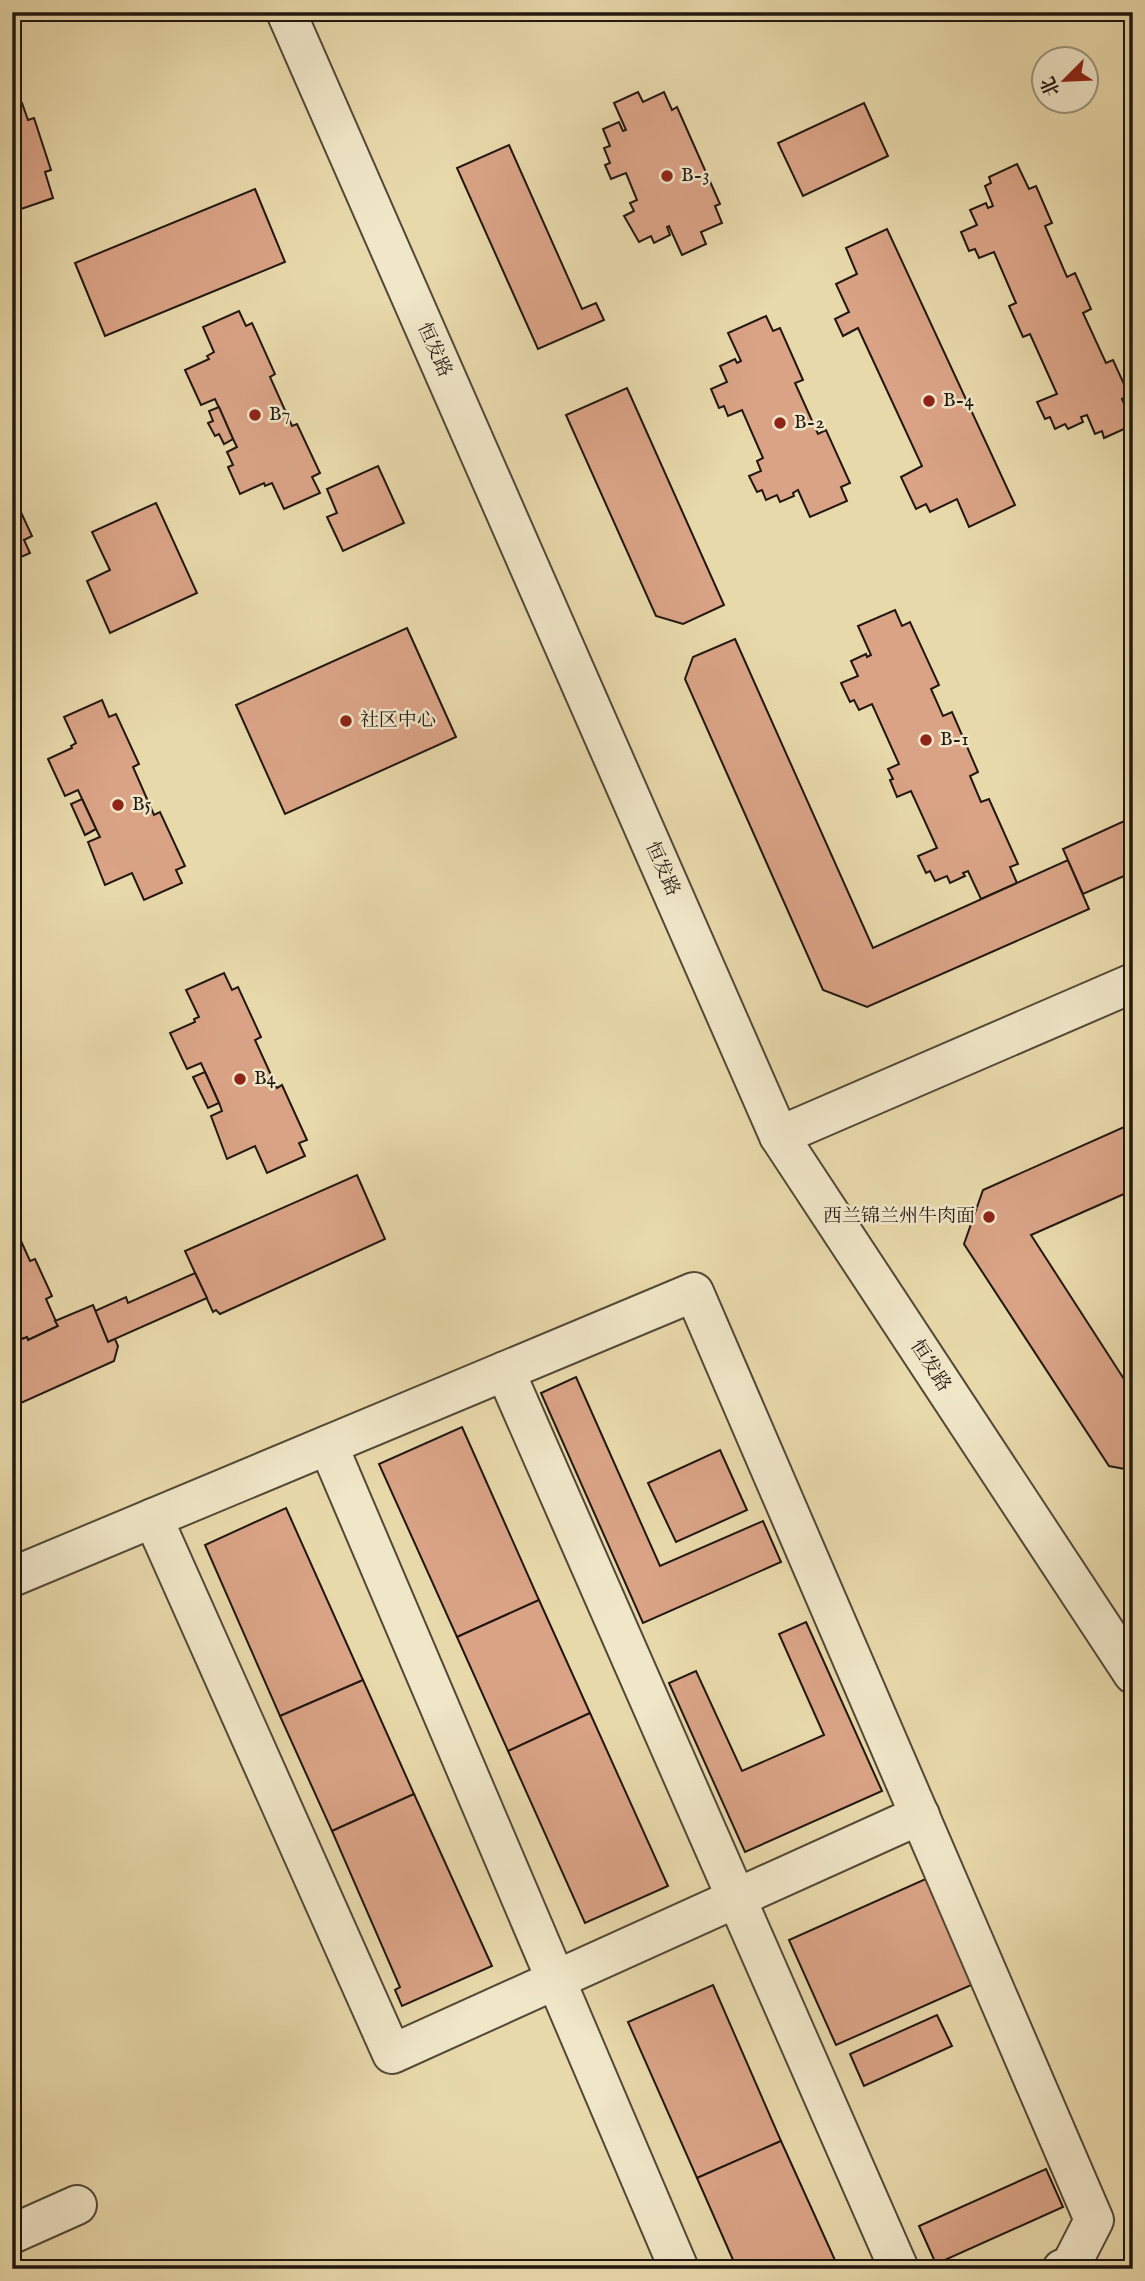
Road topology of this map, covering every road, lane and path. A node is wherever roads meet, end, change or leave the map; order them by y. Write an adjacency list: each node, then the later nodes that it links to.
1 (286, 12): 3 (street, 恒发路)
2 (1133, 984): 3 (street)
3 (779, 1136): 8 (street, 恒发路)
4 (505, 1371): 5 (street); 9 (street); 10 (street)
5 (328, 1445): 6 (street); 11 (street)
6 (153, 1518): 7 (street); 11 (street)
7 (12, 1577)
8 (1133, 1674)
9 (920, 1815): 10 (street); 16 (street)
10 (737, 1898): 11 (street); 15 (street)
11 (555, 1980): 14 (street)
12 (77, 2205): 13 (street)
13 (12, 2234)
14 (679, 2269)
15 (900, 2269)
16 (1062, 2269)

